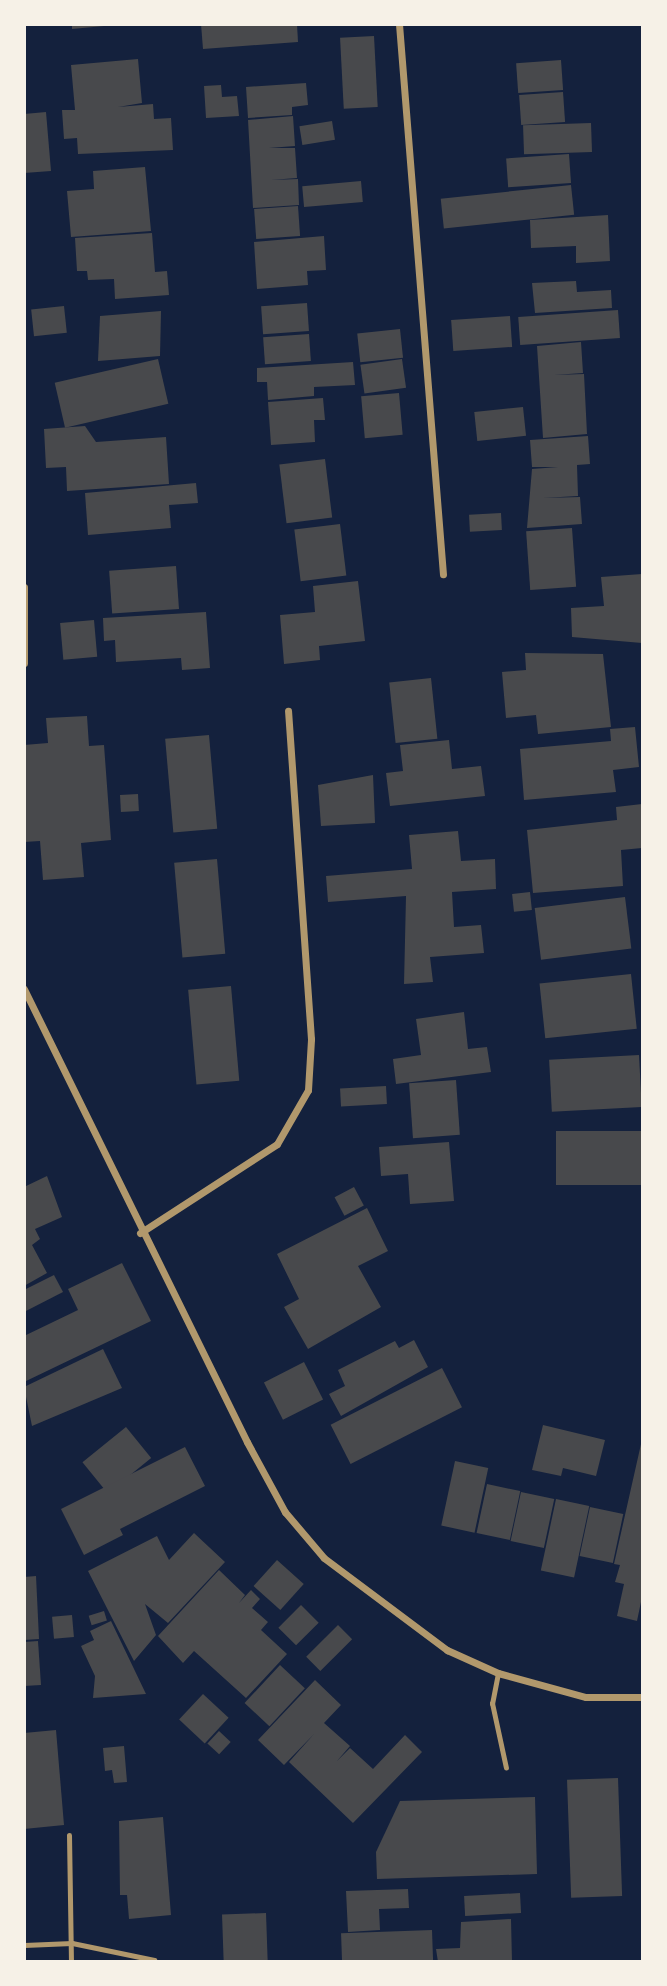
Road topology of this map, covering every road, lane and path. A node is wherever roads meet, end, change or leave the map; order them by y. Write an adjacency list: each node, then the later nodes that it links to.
1 (399, 24): 2 (street)
2 (443, 574)
3 (24, 587): 4 (street)
4 (24, 663)
5 (288, 711): 7 (street)
6 (24, 989): 7 (street)
7 (140, 1233): 8 (street)
8 (498, 1673): 9 (street); 10 (lane)
9 (642, 1697)
10 (506, 1768)
11 (69, 1835): 12 (lane)
12 (72, 1943): 13 (lane); 14 (lane); 15 (lane)
13 (24, 1945)
14 (153, 1960)
15 (71, 1962)

